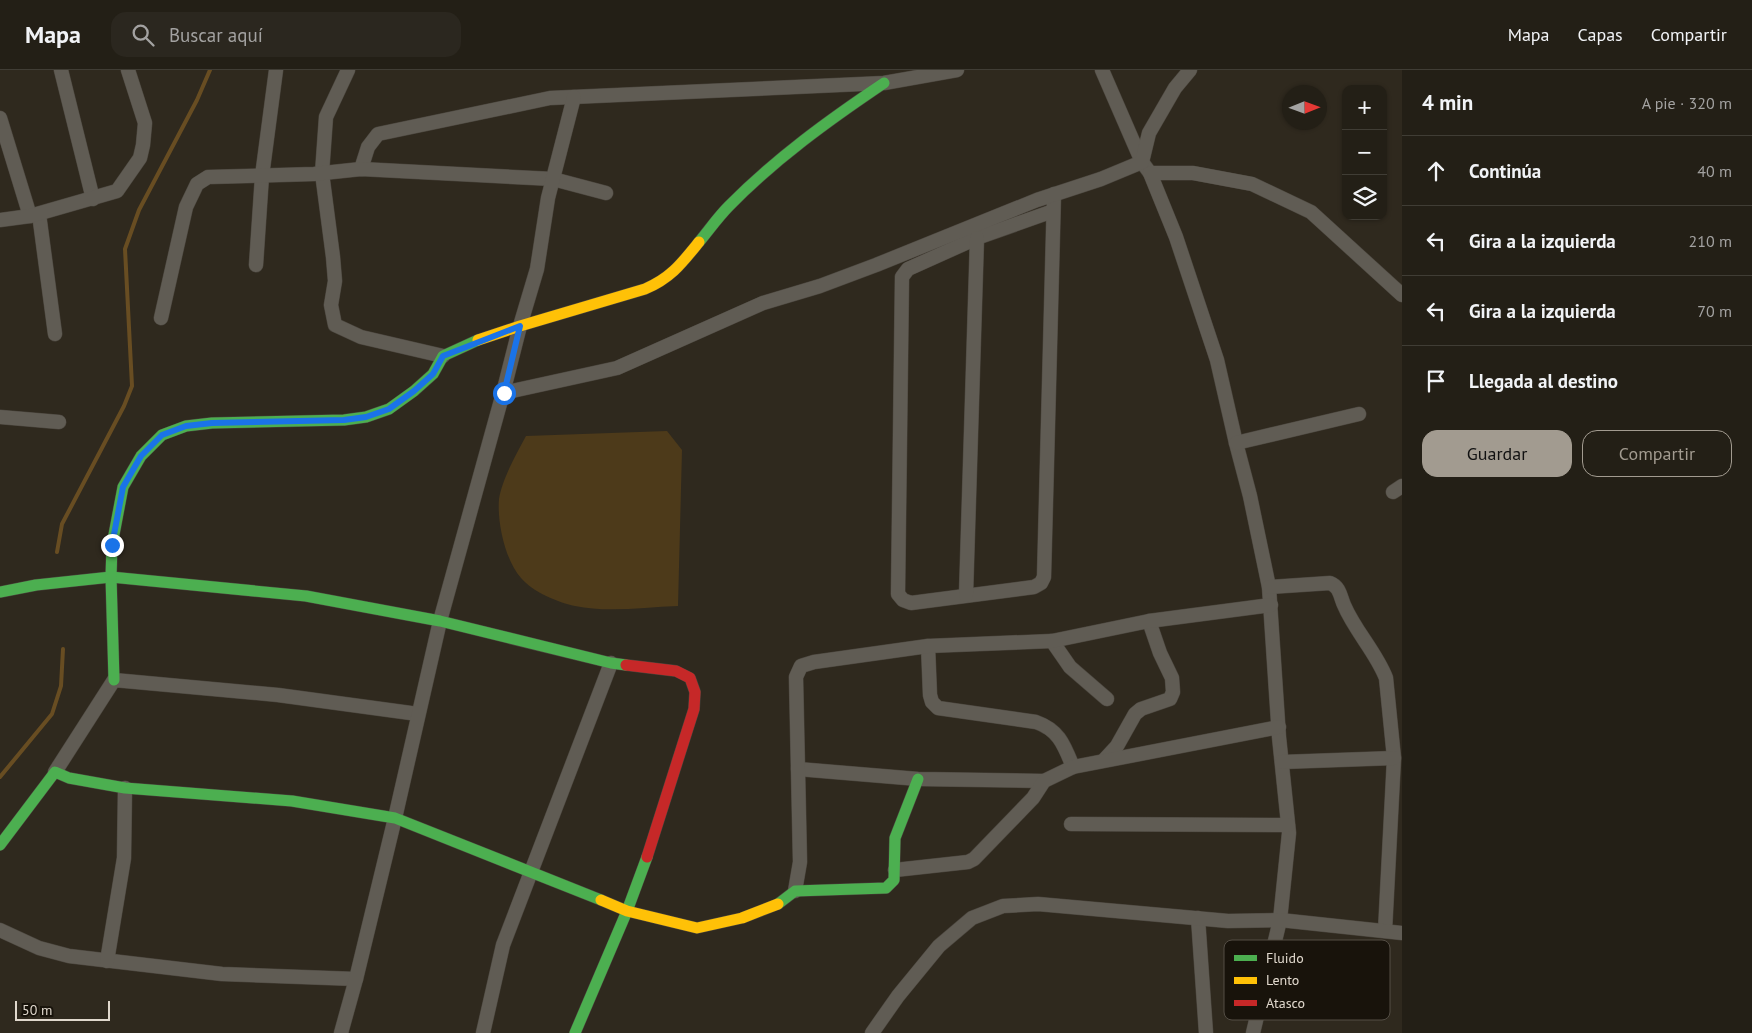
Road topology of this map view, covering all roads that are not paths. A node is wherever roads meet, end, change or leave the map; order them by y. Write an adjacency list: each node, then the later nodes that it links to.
1 (61, 70): 18 (street)
2 (128, 70): 18 (street)
3 (276, 70): 14 (street)
4 (348, 70): 13 (street)
5 (957, 70): 8 (street)
6 (1102, 70): 11 (street)
7 (1190, 70): 11 (street)
8 (883, 77): 9 (street); 26 (street)
9 (574, 96): 12 (street); 15 (street)
10 (0, 118): 20 (street)
11 (1146, 168): 17 (street); 24 (street); 33 (street)
12 (361, 169): 13 (street); 15 (street)
13 (322, 174): 14 (street); 28 (street)
14 (262, 176): 23 (street); 25 (street)
15 (553, 179): 16 (street); 26 (street)
16 (606, 193)
17 (1054, 194): 19 (street); 29 (street)
18 (93, 199): 20 (street)
19 (1053, 211): 22 (street); 37 (street)
20 (35, 215): 21 (street); 27 (street)
21 (0, 220)
22 (976, 238): 37 (street); 37 (street)
23 (256, 265)
24 (1402, 295)
25 (161, 318)
26 (520, 326): 28 (street); 29 (street)
27 (55, 334)
28 (443, 356): 34 (street)
29 (504, 393): 39 (street)
30 (1359, 414): 33 (street)
31 (0, 417): 32 (street)
32 (59, 422)
33 (1236, 443): 35 (street)
34 (111, 577): 36 (street); 39 (street); 44 (street)
35 (1269, 588): 38 (street); 48 (street)
36 (0, 592)
37 (966, 595)
38 (1271, 605): 40 (street); 47 (street)
39 (440, 621): 43 (street); 46 (street)
40 (1149, 621): 41 (street); 49 (street)
41 (1052, 641): 42 (street); 45 (street)
42 (928, 646): 51 (street); 52 (street)
43 (611, 663): 62 (street); 64 (street)
44 (114, 680): 46 (street); 53 (street)
45 (1107, 699)
46 (418, 714): 57 (street)
47 (1279, 726): 49 (street); 50 (street)
48 (1394, 758): 50 (street); 68 (street)
49 (1104, 760): 51 (street)
50 (1282, 762): 59 (street)
51 (1072, 766): 55 (street)
52 (798, 769): 54 (street); 63 (street)
53 (55, 772): 56 (street); 60 (street)
54 (918, 779): 55 (street); 61 (street)
55 (1044, 781): 61 (street)
56 (125, 788): 57 (street); 71 (street)
57 (395, 818): 62 (street); 72 (street)
58 (1071, 824): 59 (street)
59 (1288, 825): 66 (street)
60 (0, 845)
61 (894, 870): 63 (street)
62 (531, 871): 64 (street); 75 (street)
63 (795, 891): 64 (street)
64 (627, 911): 76 (street)
65 (1198, 918): 66 (street); 77 (street); 78 (street)
66 (1280, 920): 68 (street); 70 (street)
67 (0, 930): 71 (street)
68 (1384, 931): 69 (street)
69 (1402, 932)
70 (1275, 940)
71 (107, 961): 72 (street)
72 (356, 979): 74 (street)
73 (1256, 1020): 79 (street)
74 (341, 1033)
75 (483, 1033)
76 (574, 1033)
77 (872, 1033)
78 (1206, 1033)
79 (1253, 1033)

